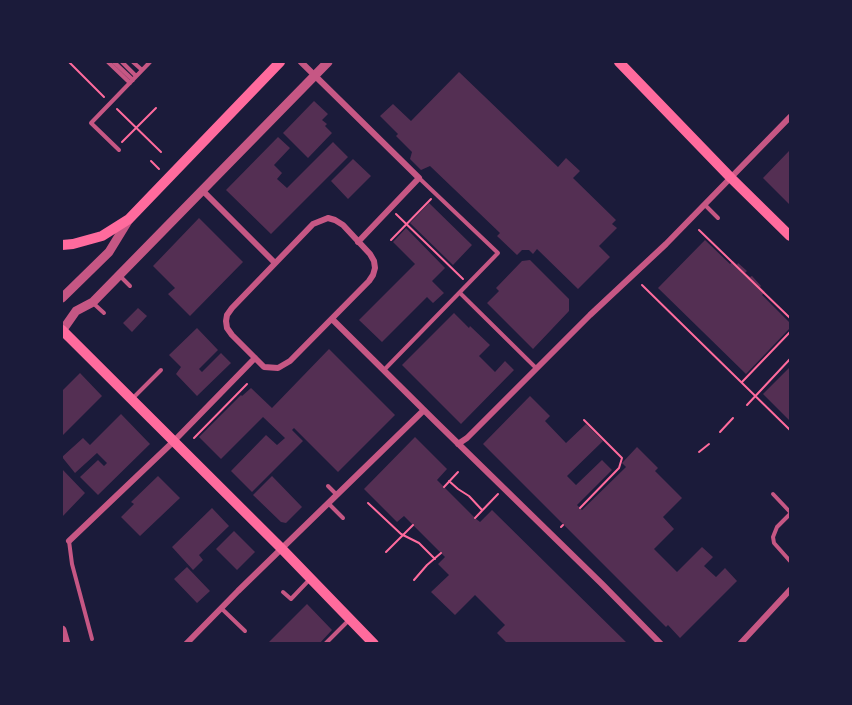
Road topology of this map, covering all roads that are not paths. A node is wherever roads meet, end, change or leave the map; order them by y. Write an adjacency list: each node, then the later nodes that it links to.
1 (108, 62): 13 (lane)
2 (114, 62): 13 (lane)
3 (122, 62): 13 (lane)
4 (133, 62): 11 (lane)
5 (142, 62): 10 (lane)
6 (280, 62): 21 (main road)
7 (301, 62): 12 (street)
8 (328, 62): 12 (street)
9 (619, 62): 17 (main road)
10 (148, 63): 11 (lane)
11 (142, 70): 13 (lane)
12 (315, 75): 16 (street); 18 (street)
13 (133, 79): 15 (lane)
14 (790, 117): 17 (street)
15 (119, 150)
16 (419, 178): 23 (street); 28 (lane)
17 (731, 178): 19 (street); 22 (main road)
18 (202, 190): 25 (street); 26 (street)
19 (705, 205): 20 (lane); 35 (street)
20 (718, 218)
21 (129, 219): 24 (main road); 29 (street)
22 (790, 236)
23 (358, 242): 25 (street); 32 (street)
24 (62, 245)
25 (275, 263): 34 (street)
26 (119, 276): 27 (lane); 30 (street)
27 (130, 286)
28 (460, 293): 35 (lane); 37 (lane)
29 (62, 297)
30 (93, 302): 31 (lane); 33 (street)
31 (104, 313)
32 (332, 319): 34 (street); 37 (street)
33 (62, 330): 38 (main road)
34 (255, 358): 40 (street)
35 (536, 368): 41 (street)
36 (161, 370): 38 (lane)
37 (384, 370): 39 (street)
38 (132, 399): 40 (main road)
39 (424, 410): 41 (street); 44 (street)
40 (174, 441): 48 (street); 49 (main road)
41 (458, 444): 63 (street)
42 (328, 486): 44 (lane)
43 (773, 494): 46 (lane)
44 (337, 495): 45 (street)
45 (328, 503): 47 (lane); 49 (street)
46 (790, 513): 50 (lane)
47 (343, 518)
48 (69, 541): 58 (lane)
49 (282, 549): 51 (main road); 54 (street)
50 (790, 561)
51 (311, 579): 53 (lane); 55 (main road)
52 (790, 590): 64 (street)
53 (283, 592)
54 (221, 608): 57 (lane); 60 (street)
55 (350, 619): 61 (lane); 62 (main road)
56 (62, 630): 59 (street)
57 (245, 631)
58 (92, 639)
59 (66, 644)
60 (186, 644)
61 (325, 644)
62 (374, 644)
63 (661, 644)
64 (740, 644)

